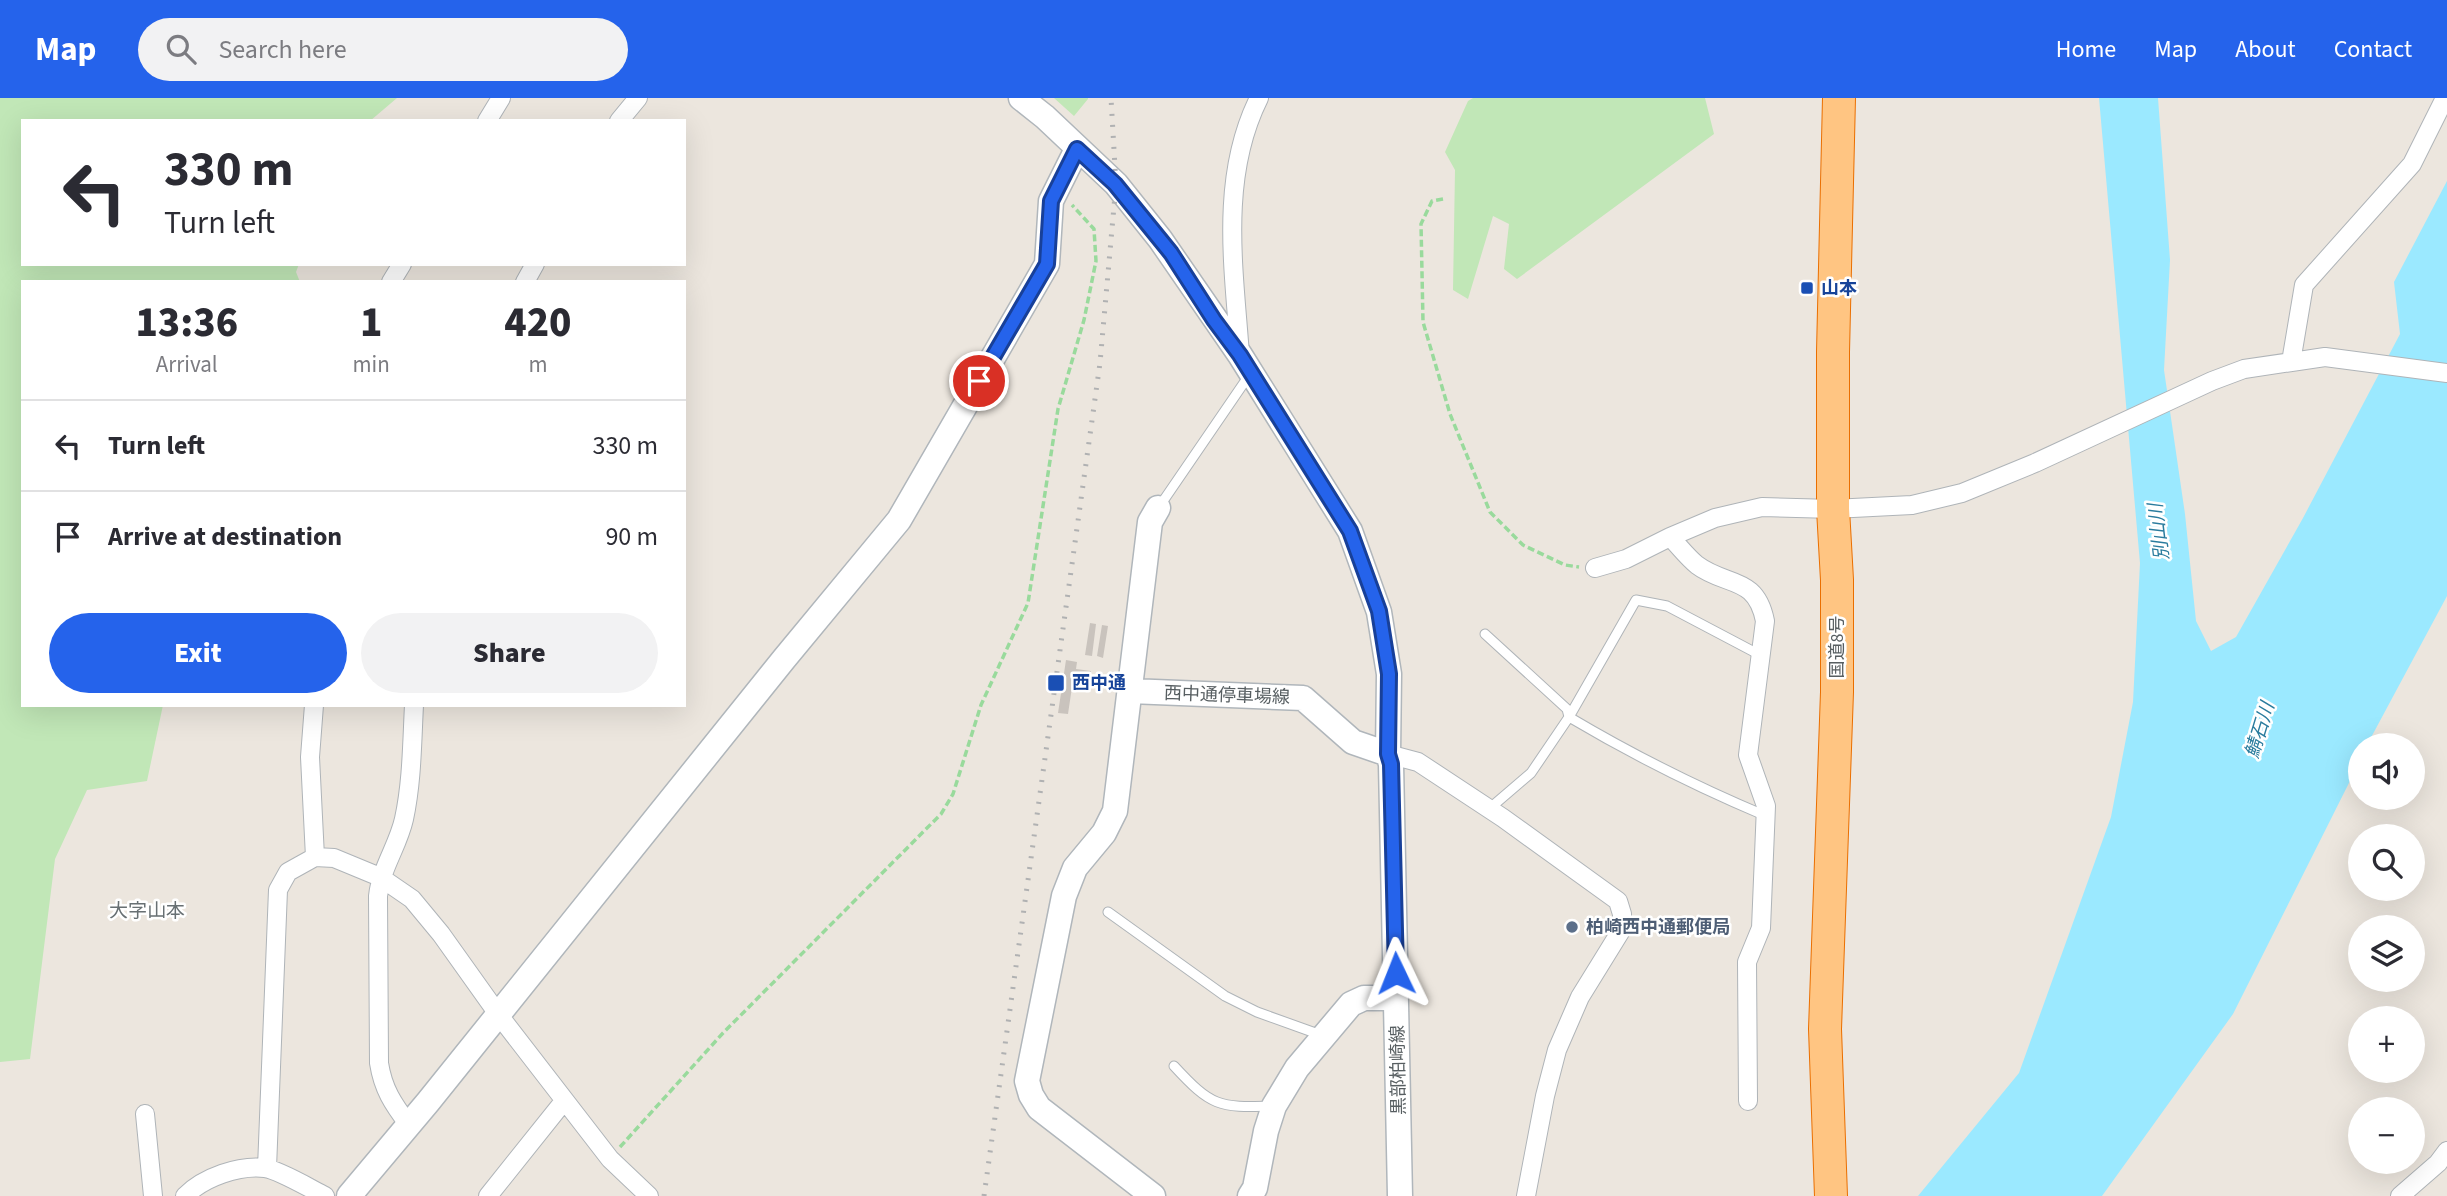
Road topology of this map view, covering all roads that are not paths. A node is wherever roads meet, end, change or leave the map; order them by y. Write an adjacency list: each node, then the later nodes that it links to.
1 (501, 98): 7 (street)
2 (638, 98): 8 (street)
3 (1021, 98): 9 (street, 黒部柏崎線)
4 (1259, 98): 11 (street)
5 (1839, 98): 14 (highway, 国道8号)
6 (2445, 98): 10 (street)
7 (488, 119)
8 (621, 119)
9 (1077, 149): 11 (street, 黒部柏崎線); 30 (street)
10 (2291, 362): 12 (street); 14 (street)
11 (1246, 364): 13 (lane); 23 (street, 黒部柏崎線)
12 (2447, 373)
13 (1158, 508): 19 (street)
14 (1833, 509): 15 (street); 51 (highway, 国道8号)
15 (1670, 537): 16 (street); 18 (street)
16 (1595, 568)
17 (1485, 634): 22 (lane)
18 (1760, 655): 22 (lane); 25 (street)
19 (1130, 691): 23 (street, 西中通停車場線); 47 (street)
20 (314, 707): 26 (street)
21 (414, 707): 27 (street)
22 (1569, 717): 24 (lane); 25 (lane)
23 (1388, 754): 24 (street); 29 (street, 黒部柏崎線)
24 (1489, 809): 50 (street)
25 (1766, 816): 34 (street)
26 (315, 857): 27 (street); 39 (street)
27 (380, 877): 30 (street); 37 (street)
28 (1108, 912): 31 (lane)
29 (1396, 998): 31 (street); 49 (street, 黒部柏崎線)
30 (498, 1014): 33 (street); 37 (street)
31 (1323, 1035): 35 (street)
32 (1174, 1066): 35 (lane)
33 (565, 1101): 40 (street); 45 (street)
34 (1748, 1101)
35 (1274, 1106): 48 (street)
36 (145, 1114): 41 (street)
37 (409, 1125): 44 (street)
38 (2447, 1151): 52 (street)
39 (267, 1168): 42 (street); 43 (street)
40 (626, 1189): 46 (street)
41 (153, 1196)
42 (185, 1196)
43 (325, 1196)
44 (349, 1196)
45 (488, 1196)
46 (649, 1196)
47 (1153, 1196)
48 (1250, 1196)
49 (1400, 1196)
50 (1526, 1196)
51 (1831, 1196)
52 (2400, 1196)

